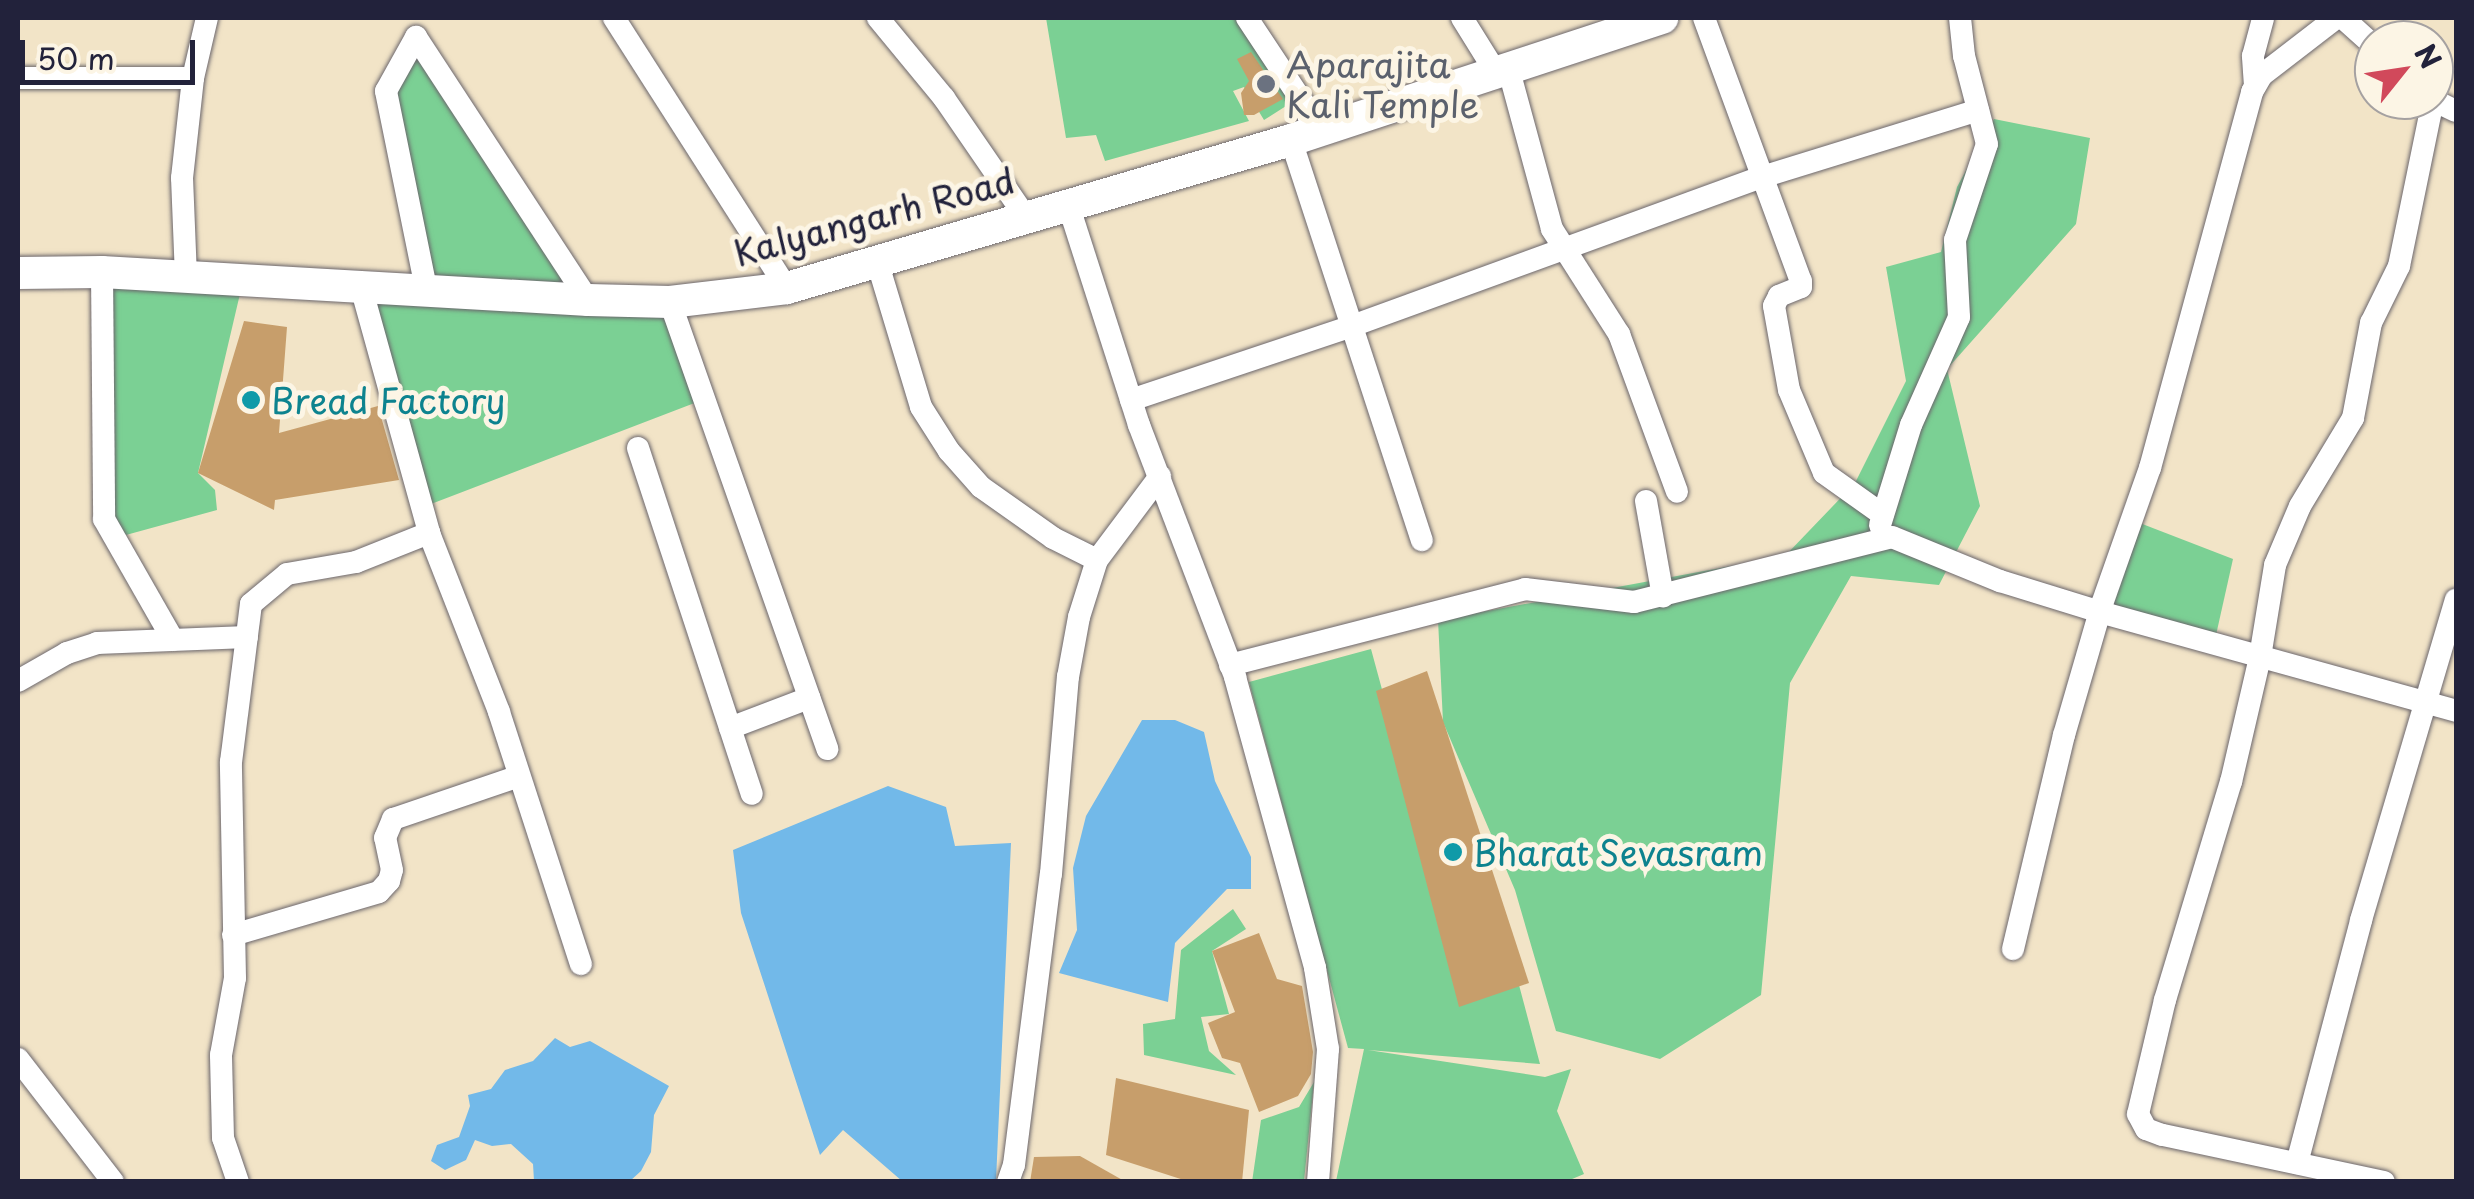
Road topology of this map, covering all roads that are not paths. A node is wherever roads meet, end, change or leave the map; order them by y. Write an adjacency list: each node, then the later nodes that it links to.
1 (207, 18): 14 (street)
2 (614, 18): 29 (street)
3 (878, 18): 21 (street)
4 (1246, 18): 18 (street)
5 (1462, 18): 12 (street)
6 (1663, 18): 12 (main road, Kalyangarh Road)
7 (1704, 18): 19 (street)
8 (1960, 18): 16 (street)
9 (2264, 18): 15 (street)
10 (2340, 18): 15 (street)
11 (409, 27): 28 (street); 30 (street)
12 (1502, 69): 18 (main road, Kalyangarh Road); 22 (street)
13 (18, 78): 14 (street)
14 (193, 78): 26 (street)
15 (2255, 86): 45 (street)
16 (1978, 110): 19 (street); 38 (street)
17 (2429, 120): 48 (street)
18 (1302, 136): 20 (main road, Kalyangarh Road); 32 (street)
19 (1762, 178): 22 (street); 38 (street)
20 (1069, 207): 21 (main road, Kalyangarh Road); 33 (street)
21 (1024, 216): 23 (main road, Kalyangarh Road)
22 (1563, 249): 32 (street); 36 (street)
23 (876, 261): 29 (main road, Kalyangarh Road); 42 (street)
24 (102, 272): 25 (main road, Kalyangarh Road); 26 (main road, Kalyangarh Road); 47 (street)
25 (18, 273)
26 (186, 277): 27 (main road, Kalyangarh Road)
27 (360, 287): 28 (main road, Kalyangarh Road); 39 (street)
28 (426, 288): 30 (main road, Kalyangarh Road)
29 (787, 288): 31 (main road, Kalyangarh Road)
30 (588, 300): 31 (main road, Kalyangarh Road)
31 (670, 302): 51 (street)
32 (1352, 326): 33 (street); 40 (street)
33 (1131, 400): 35 (street)
34 (638, 448): 54 (street)
35 (1160, 476): 42 (street); 49 (street)
36 (1677, 492)
37 (1646, 501): 43 (street)
38 (1882, 515): 41 (street)
39 (429, 533): 46 (street); 56 (street)
40 (1422, 540)
41 (1879, 540): 43 (street); 45 (street)
42 (1097, 560): 65 (street)
43 (1663, 596): 49 (street)
44 (2456, 600): 52 (street)
45 (2100, 612): 48 (street); 59 (street)
46 (246, 637): 47 (street); 58 (street)
47 (174, 640): 50 (street)
48 (2260, 657): 52 (street); 62 (street)
49 (1230, 664): 66 (street)
50 (19, 674)
51 (810, 698): 54 (street); 55 (street)
52 (2425, 703): 53 (street); 62 (street)
53 (2456, 711)
54 (730, 728): 57 (street)
55 (827, 750)
56 (519, 776): 58 (street); 60 (street)
57 (752, 794)
58 (234, 935): 64 (street)
59 (2013, 949)
60 (581, 964)
61 (18, 1059): 63 (street)
62 (2297, 1163): 67 (street)
63 (113, 1182)
64 (238, 1182)
65 (1008, 1182)
66 (1318, 1182)
67 (2384, 1182)

